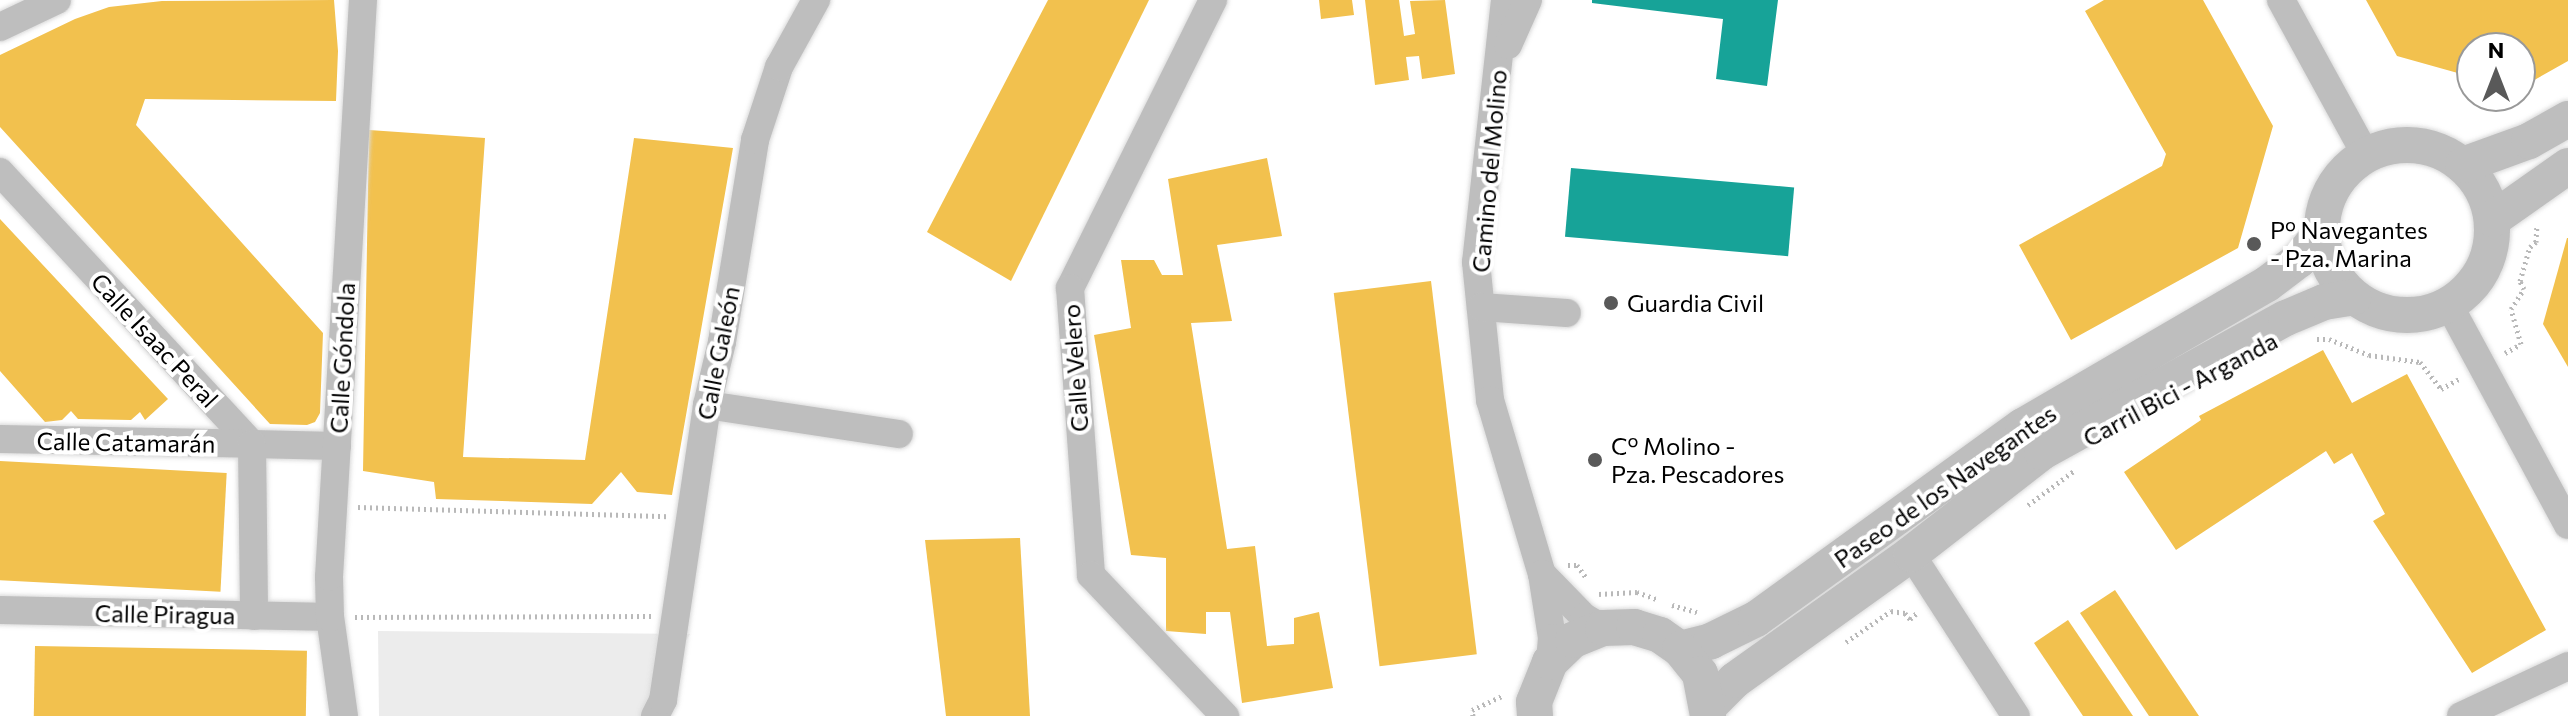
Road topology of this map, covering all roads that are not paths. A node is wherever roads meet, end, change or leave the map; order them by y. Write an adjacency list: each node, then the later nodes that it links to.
1 (57, 0): 8 (street)
2 (363, 0): 25 (street, Calle Góndola)
3 (816, 0): 21 (street, Calle Galeón)
4 (1213, 0): 40 (street, Calle Velero)
5 (1505, 0): 9 (street, Camino del Molino)
6 (1528, 0): 9 (street)
7 (2281, 0): 11 (street)
8 (0, 27)
9 (1498, 68): 19 (street, Camino del Molino)
10 (2568, 119): 12 (main road)
11 (2366, 155): 12 (main road); 16 (main road)
12 (2463, 165): 15 (main road)
13 (2568, 166): 15 (main road)
14 (0, 172): 24 (street, Calle Isaac Peral)
15 (2493, 219): 18 (main road)
16 (2322, 232): 17 (main road); 33 (main road, Paseo de los Navegantes)
17 (2354, 297): 18 (main road); 27 (main road, Paseo de los Navegantes)
18 (2449, 305): 26 (street)
19 (1481, 307): 20 (street); 28 (street, Camino del Molino)
20 (1567, 313)
21 (707, 405): 22 (street); 39 (street, Calle Galeón)
22 (899, 434)
23 (0, 439): 24 (street, Calle Catamarán)
24 (252, 444): 25 (street); 30 (street)
25 (337, 446): 31 (street, Calle Góndola)
26 (2568, 525)
27 (1911, 554): 37 (main road, Paseo de los Navegantes); 41 (street)
28 (1553, 570): 32 (street, Camino del Molino); 34 (street, Camino del Molino)
29 (0, 610): 30 (street, Calle Piragua)
30 (254, 616): 31 (street, Calle Piragua)
31 (330, 617): 38 (street, Calle Góndola)
32 (1603, 628): 33 (main road); 34 (main road)
33 (1680, 649): 37 (main road)
34 (1550, 662): 36 (main road)
35 (2568, 666): 42 (street)
36 (1524, 707)
37 (1709, 711)
38 (344, 716)
39 (655, 716)
40 (1225, 716)
41 (2016, 716)
42 (2461, 716)

